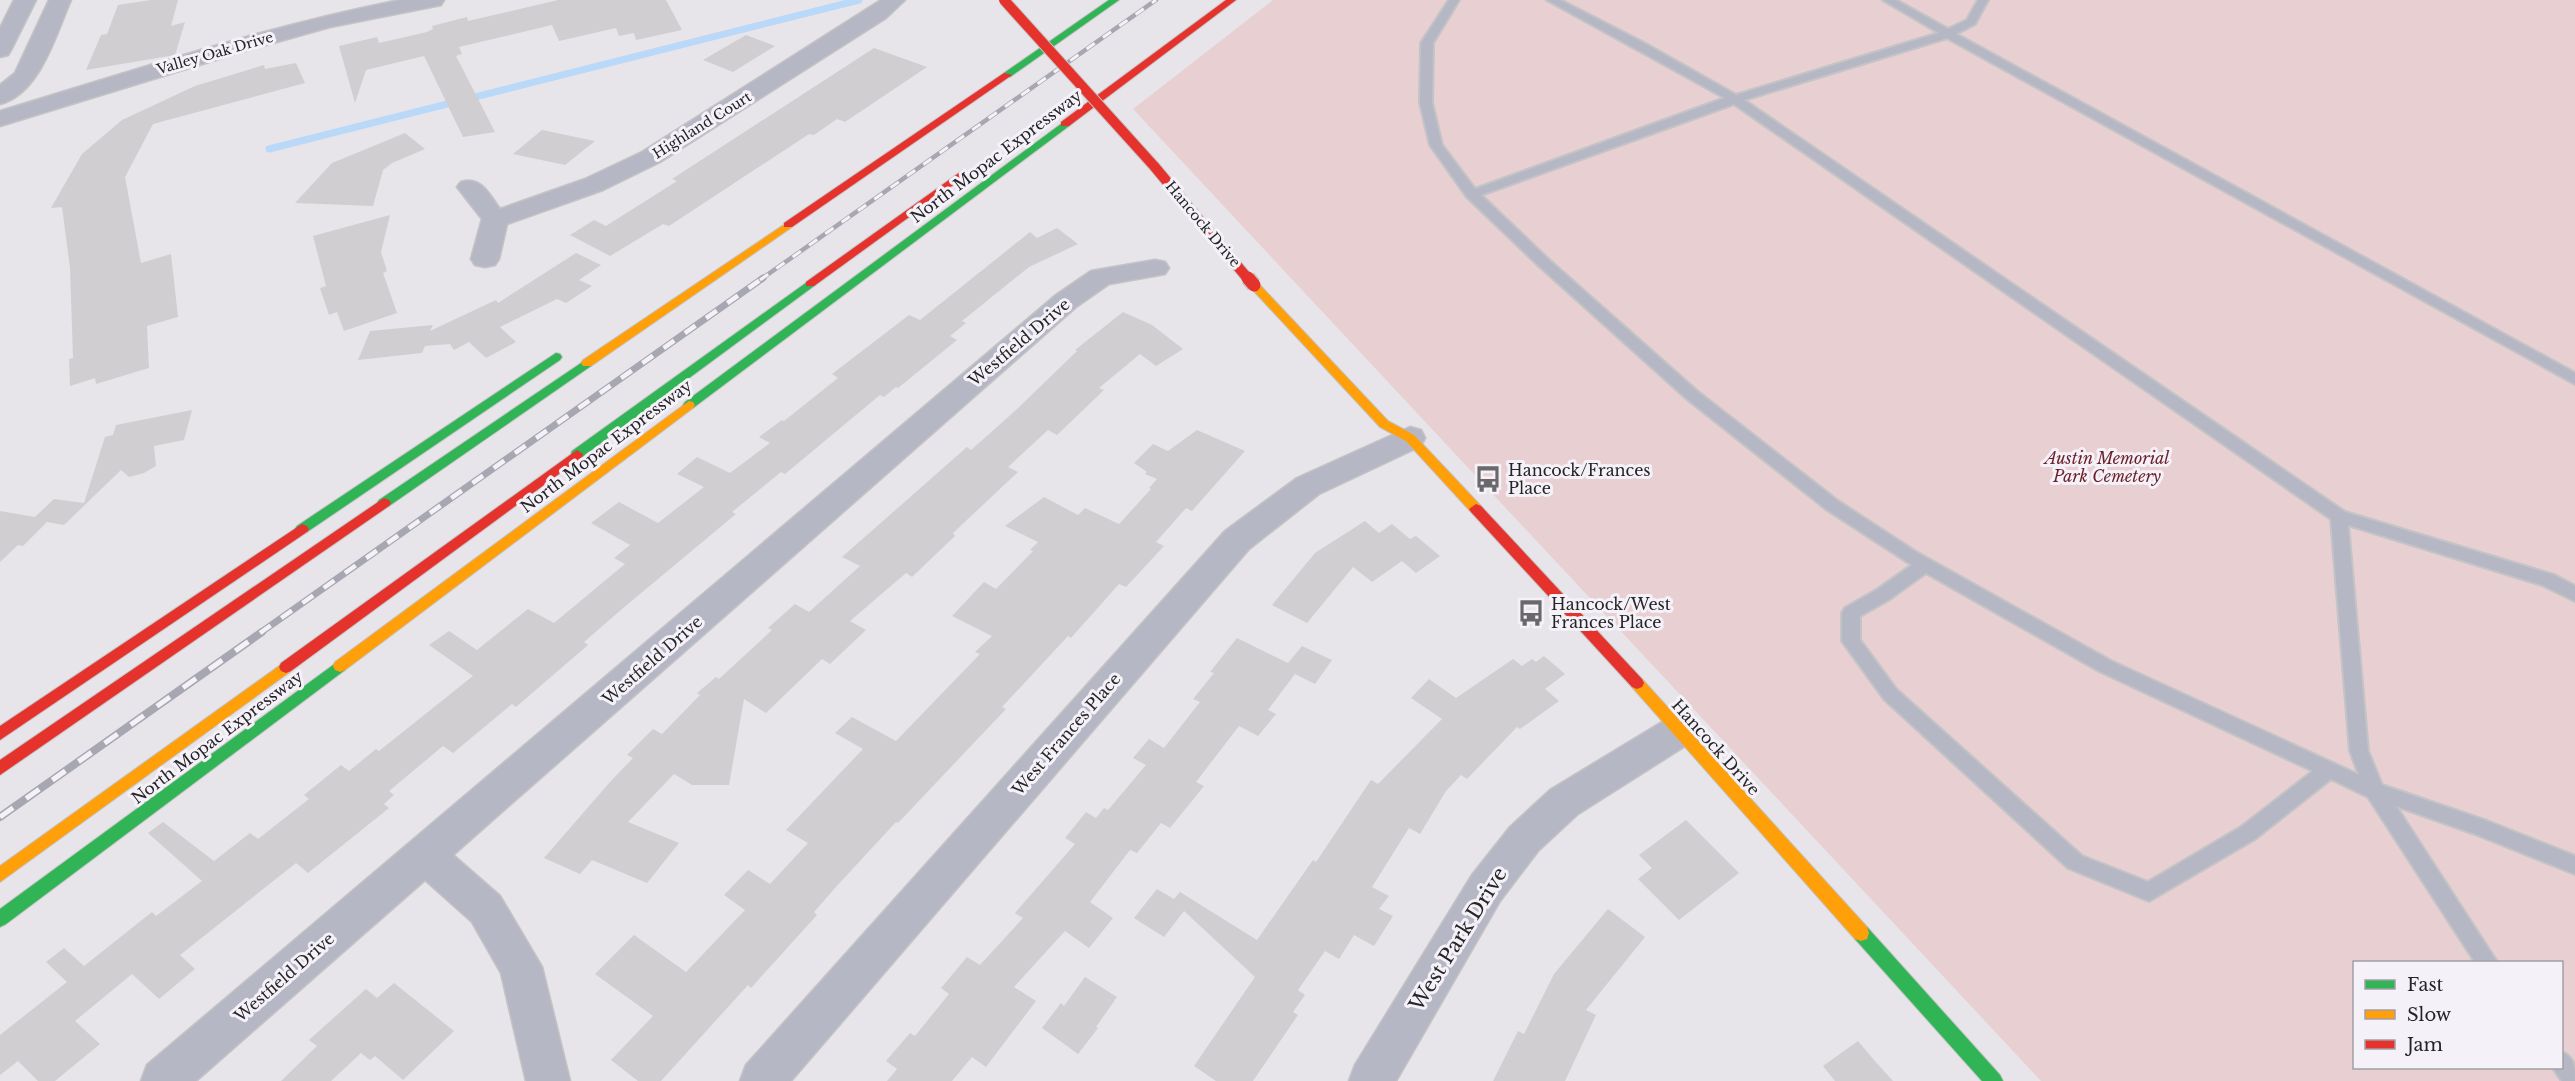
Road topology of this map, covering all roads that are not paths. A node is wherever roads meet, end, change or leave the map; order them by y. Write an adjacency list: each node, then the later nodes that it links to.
1 (25, 0): 15 (street)
2 (60, 0): 17 (street)
3 (433, 0): 20 (street, Valley Oak Drive)
4 (894, 0): 24 (street, Highland Court)
5 (1004, 0): 29 (main road, Hancock Drive, bridge)
6 (1115, 0): 35 (main road)
7 (1232, 0): 41 (main road, North Mopac Expressway)
8 (1454, 0): 23 (lane)
9 (1552, 0): 18 (lane)
10 (1888, 0): 12 (lane)
11 (1983, 0): 12 (lane)
12 (1948, 34): 18 (lane); 28 (lane)
13 (1026, 40): 14 (main road)
14 (1069, 46)
15 (0, 50)
16 (1074, 92): 19 (main road)
17 (0, 97)
18 (1735, 99): 23 (lane); 30 (lane)
19 (1122, 104)
20 (0, 119)
21 (977, 162): 40 (main road)
22 (470, 187): 24 (street)
23 (1472, 194): 31 (lane)
24 (495, 219): 25 (street)
25 (485, 260)
26 (1155, 268): 38 (street, Westfield Drive)
27 (572, 347): 34 (main road)
28 (2575, 379)
29 (1406, 427): 33 (main road, Hancock Drive); 46 (street, West Frances Place)
30 (2339, 516): 32 (lane); 37 (lane)
31 (1924, 565): 36 (lane); 36 (lane)
32 (2575, 594)
33 (1680, 730): 47 (street, West Park Drive); 48 (main road, Hancock Drive)
34 (0, 734)
35 (0, 768)
36 (2330, 769): 37 (lane)
37 (2375, 791): 39 (lane); 42 (lane)
38 (426, 856): 44 (street, Westfield Drive); 45 (street)
39 (2575, 865)
40 (0, 875)
41 (0, 919)
42 (2486, 961)
43 (2563, 1064): 49 (lane)
44 (163, 1081)
45 (548, 1081)
46 (762, 1081)
47 (1371, 1081)
48 (1994, 1081)
49 (2575, 1081)

